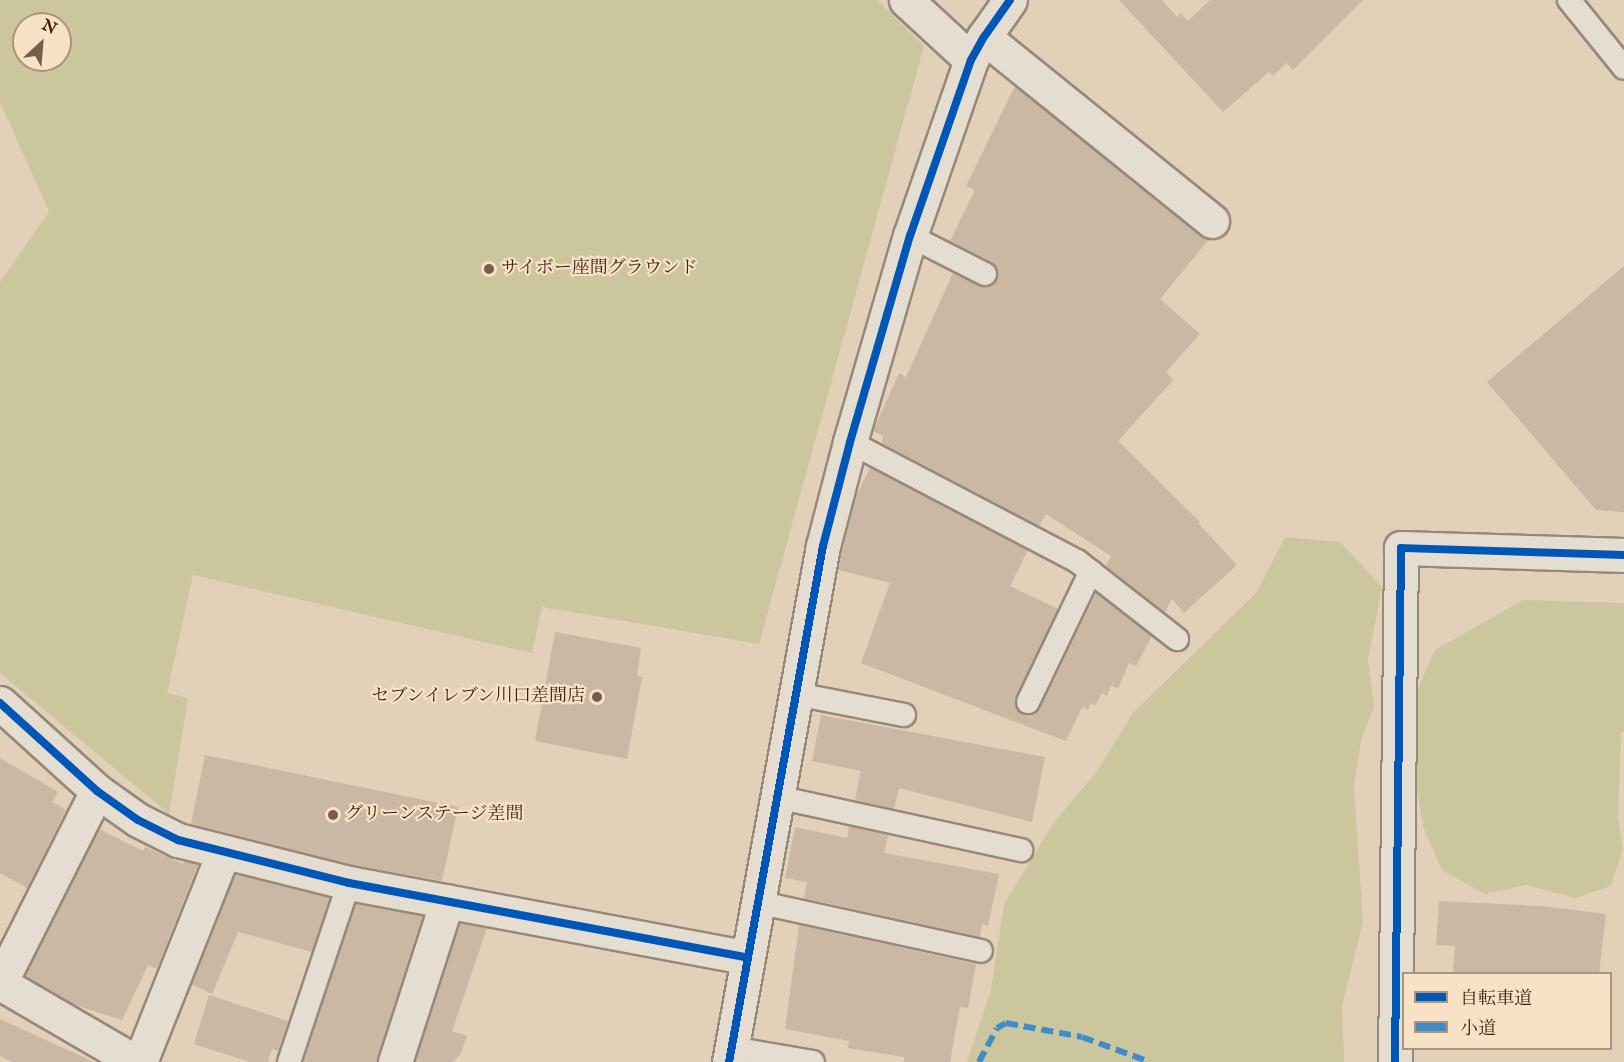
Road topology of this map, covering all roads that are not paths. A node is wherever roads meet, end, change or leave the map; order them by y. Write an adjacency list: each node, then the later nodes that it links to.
1 (906, 0): 4 (street)
2 (1010, 0): 4 (street)
3 (1569, 0): 5 (lane)
4 (977, 48): 6 (street); 7 (street)
5 (1624, 68)
6 (1212, 221)
7 (910, 236): 8 (lane); 9 (street)
8 (985, 274)
9 (850, 442): 11 (lane); 13 (street)
10 (1624, 555): 32 (street)
11 (1091, 572): 12 (lane); 14 (lane)
12 (1177, 639)
13 (796, 694): 16 (lane); 18 (street)
14 (1028, 702)
15 (0, 703): 17 (street)
16 (904, 715)
17 (97, 791): 20 (street); 26 (street)
18 (777, 797): 19 (lane); 23 (street)
19 (1021, 850)
20 (223, 854): 21 (street); 28 (street)
21 (349, 883): 22 (street); 29 (lane)
22 (447, 901): 25 (street); 30 (street)
23 (758, 902): 24 (lane); 25 (street)
24 (981, 951)
25 (746, 957): 27 (street)
26 (0, 983): 28 (street)
27 (730, 1055): 31 (lane)
28 (138, 1062)
29 (289, 1062)
30 (395, 1062)
31 (813, 1062)
32 (1395, 1062)

